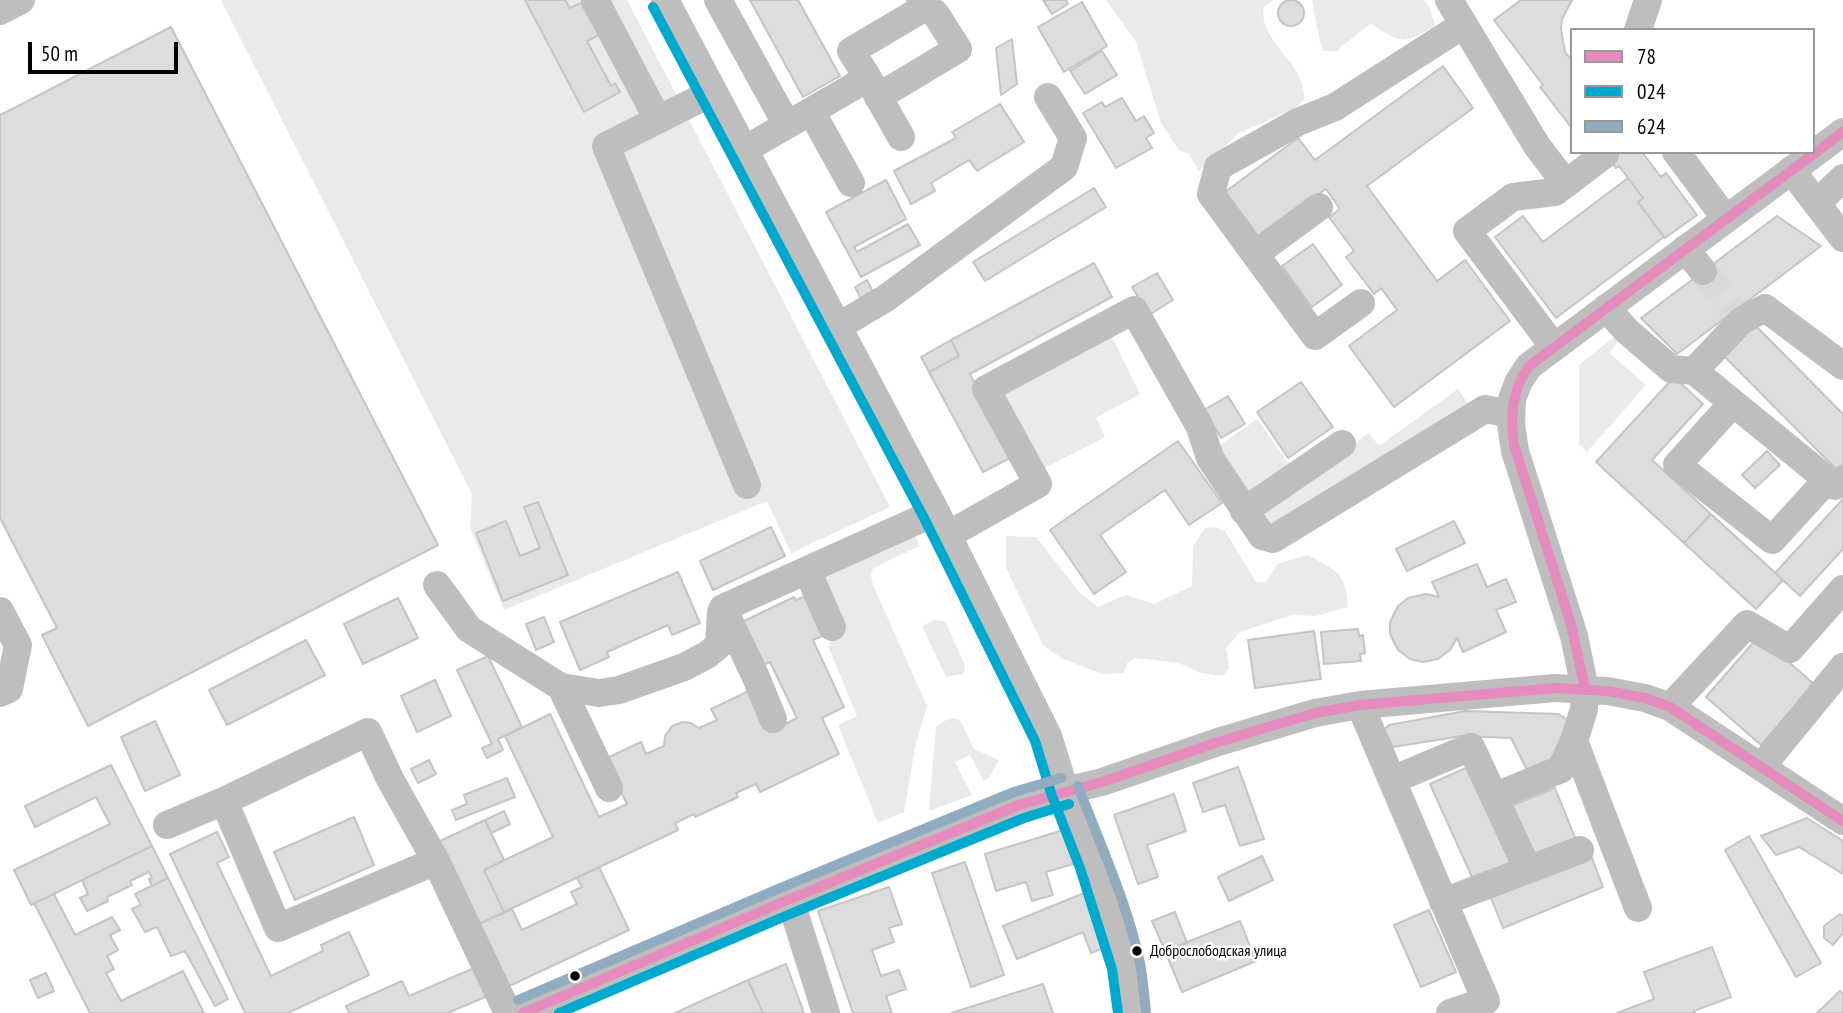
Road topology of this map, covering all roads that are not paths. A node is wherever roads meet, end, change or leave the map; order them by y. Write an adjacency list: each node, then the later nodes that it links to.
1 (21, 0): 8 (street)
2 (595, 0): 15 (street)
3 (665, 0): 12 (street)
4 (718, 0): 16 (street)
5 (1448, 0): 9 (street)
6 (1648, 0): 10 (street)
7 (922, 4): 11 (street); 11 (street)
8 (0, 11)
9 (1464, 25): 27 (street); 33 (street)
10 (1639, 28)
11 (873, 87): 14 (street); 18 (street)
12 (713, 92): 15 (street); 19 (street)
13 (1048, 97): 37 (street)
14 (811, 111): 16 (street); 26 (street)
15 (658, 120): 45 (street)
16 (787, 125): 19 (street)
17 (1843, 132): 20 (street)
18 (901, 137)
19 (744, 150): 37 (street)
20 (1815, 152)
21 (1605, 154): 27 (street)
22 (1677, 154): 30 (street)
23 (1813, 154): 24 (street)
24 (1791, 170): 28 (street); 30 (street)
25 (1843, 178): 28 (street)
26 (851, 183)
27 (1566, 184): 38 (street)
28 (1817, 203): 31 (street)
29 (1319, 207): 33 (street)
30 (1726, 219): 32 (street)
31 (1843, 237)
32 (1685, 249): 34 (street); 36 (street)
33 (1255, 254): 35 (street)
34 (1703, 271)
35 (1361, 303)
36 (1606, 308): 38 (street); 40 (street)
37 (839, 326): 47 (street)
38 (1554, 347): 42 (street)
39 (1843, 366): 40 (street)
40 (1694, 371): 41 (street)
41 (1733, 403): 44 (street); 44 (street)
42 (1511, 414): 46 (street); 56 (street)
43 (1342, 444): 46 (street)
44 (1835, 479)
45 (747, 485)
46 (1244, 510): 47 (street)
47 (942, 524): 48 (street); 65 (street)
48 (807, 570): 51 (street); 53 (street)
49 (437, 585): 55 (street)
50 (1843, 589): 59 (street)
51 (723, 608): 55 (street); 60 (street)
52 (0, 611): 57 (street)
53 (832, 627)
54 (1843, 667): 62 (street)
55 (561, 687): 64 (street)
56 (1585, 689): 58 (street); 59 (street); 61 (street)
57 (0, 693)
58 (1360, 705): 63 (street); 65 (street)
59 (1671, 707): 62 (street)
60 (773, 719)
61 (1574, 741): 66 (street); 75 (street)
62 (1762, 766): 68 (street)
63 (1392, 780): 66 (street); 74 (street)
64 (609, 788)
65 (1065, 791): 73 (street); 79 (street)
66 (1494, 797): 72 (street)
67 (225, 801): 69 (street); 71 (street); 71 (street)
68 (1843, 821)
69 (167, 825)
70 (1580, 850): 72 (street)
71 (436, 861): 76 (street)
72 (1528, 870): 74 (street)
73 (790, 899): 77 (street); 78 (street)
74 (1443, 902): 80 (street)
75 (1638, 908)
76 (508, 1013)
77 (523, 1013)
78 (826, 1013)
79 (1132, 1013)
80 (1450, 1013)

